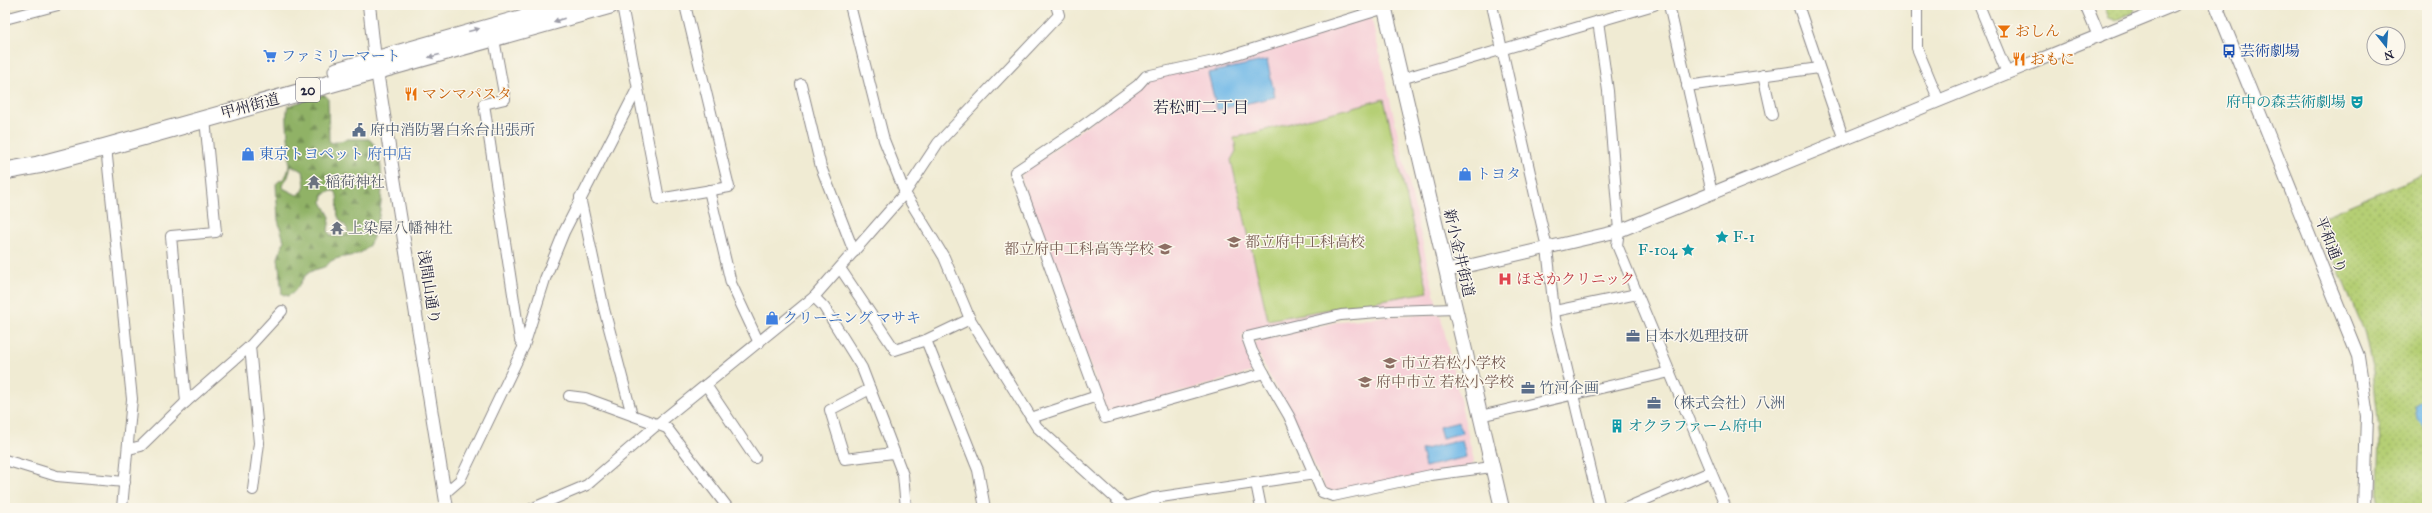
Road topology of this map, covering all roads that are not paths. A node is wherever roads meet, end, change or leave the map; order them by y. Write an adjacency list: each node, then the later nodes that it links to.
1 (58, 5): 19 (street)
2 (369, 5): 24 (street, 浅間山通り)
3 (569, 5): 24 (highway, 甲州街道 / 20, one-way to 3)
4 (610, 5): 22 (highway, 甲州街道 / 20, one-way to 22)
5 (622, 5): 31 (street)
6 (685, 5): 39 (street)
7 (850, 5): 40 (street)
8 (1056, 5): 40 (street)
9 (1492, 5): 23 (street)
10 (1654, 5): 20 (street)
11 (1669, 5): 30 (street)
12 (1798, 5): 25 (street)
13 (1917, 5): 32 (street)
14 (1979, 5): 26 (street)
15 (2086, 5): 21 (street)
16 (2172, 5): 21 (street)
17 (2216, 5): 94 (street, 平和通り)
18 (1385, 7): 28 (main road, 新小金井街道); 64 (street)
19 (5, 19)
20 (1598, 21): 23 (street); 43 (street)
21 (2099, 36): 26 (street)
22 (494, 39): 24 (highway, 甲州街道 / 20, one-way to 24); 57 (street)
23 (1502, 50): 28 (street); 44 (street)
24 (377, 65): 34 (highway, 甲州街道 / 20); 37 (highway, 甲州街道 / 20); 80 (street, 浅間山通り)
25 (1819, 68): 27 (street); 35 (street)
26 (2007, 73): 32 (street)
27 (1763, 75): 30 (street); 33 (street)
28 (1401, 79): 47 (main road, 新小金井街道)
29 (801, 84): 45 (street)
30 (1687, 86): 41 (street)
31 (637, 89): 39 (street); 42 (street)
32 (1939, 101): 35 (street)
33 (1772, 115)
34 (205, 119): 36 (highway, 甲州街道 / 20); 65 (street)
35 (1844, 140): 41 (street)
36 (106, 147): 38 (highway, 甲州街道 / 20); 70 (street)
37 (5, 161)
38 (5, 171)
39 (710, 190): 55 (street)
40 (905, 193): 45 (street); 53 (street)
41 (1712, 193): 43 (street)
42 (580, 197): 57 (street); 66 (street)
43 (1619, 230): 44 (street); 48 (street)
44 (1547, 248): 47 (street); 52 (street)
45 (854, 252): 46 (street)
46 (840, 268): 49 (street); 54 (street)
47 (1446, 271): 50 (main road, 新小金井街道)
48 (1637, 294): 52 (street); 58 (street)
49 (814, 297): 55 (street); 61 (street)
50 (1455, 309): 59 (street); 67 (main road, 新小金井街道)
51 (282, 310): 56 (street)
52 (1555, 311): 62 (street)
53 (970, 319): 54 (street); 68 (street)
54 (926, 340): 88 (street)
55 (759, 343): 60 (street)
56 (250, 346): 65 (street); 79 (street)
57 (524, 346): 80 (street)
58 (1670, 372): 62 (street); 75 (street)
59 (1264, 373): 64 (street); 76 (street)
60 (706, 385): 69 (street); 72 (street)
61 (870, 389): 71 (street); 71 (street)
62 (1573, 394): 67 (street); 91 (street)
63 (568, 396): 66 (street)
64 (1097, 396): 68 (street)
65 (186, 402): 70 (street)
66 (632, 415): 69 (street)
67 (1480, 416): 74 (main road, 新小金井街道)
68 (1031, 418): 82 (street)
69 (658, 423): 85 (street); 86 (street)
70 (129, 448): 77 (street)
71 (893, 453): 87 (street)
72 (755, 458)
73 (5, 460): 77 (street)
74 (1492, 467): 76 (street); 90 (main road, 新小金井街道)
75 (1710, 472): 92 (street); 93 (street)
76 (1315, 474): 78 (street)
77 (126, 482): 83 (street)
78 (1256, 483): 81 (street); 89 (street)
79 (253, 490)
80 (445, 493): 84 (street, 浅間山通り)
81 (1154, 503): 82 (street)
82 (1126, 507)
83 (122, 508)
84 (447, 508)
85 (533, 508)
86 (728, 508)
87 (906, 508)
88 (985, 508)
89 (1261, 508)
90 (1502, 508)
91 (1600, 508)
92 (1626, 508)
93 (1726, 508)
94 (2364, 508)

